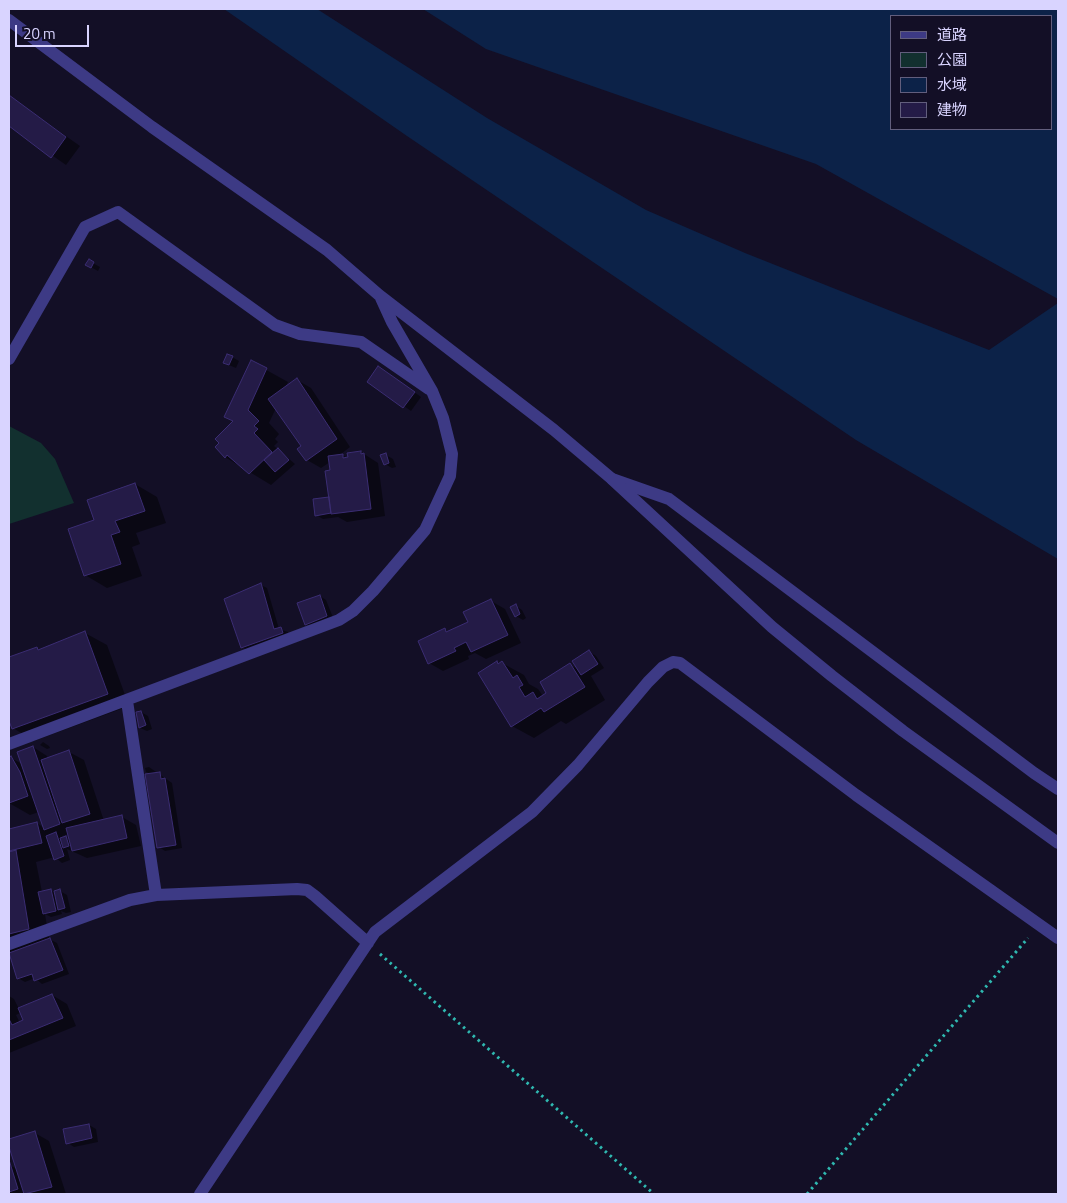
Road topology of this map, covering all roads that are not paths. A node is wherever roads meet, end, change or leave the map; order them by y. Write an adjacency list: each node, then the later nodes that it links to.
1 (9, 20): 2 (street)
2 (379, 295): 4 (street); 5 (street)
3 (9, 359): 4 (street)
4 (432, 391): 6 (street)
5 (612, 479): 8 (street); 9 (street)
6 (126, 701): 7 (street); 10 (street)
7 (9, 744)
8 (1058, 789)
9 (1058, 843)
10 (156, 895): 12 (street); 13 (street)
11 (1058, 938): 12 (street)
12 (368, 943): 14 (street)
13 (9, 944)
14 (200, 1194)

